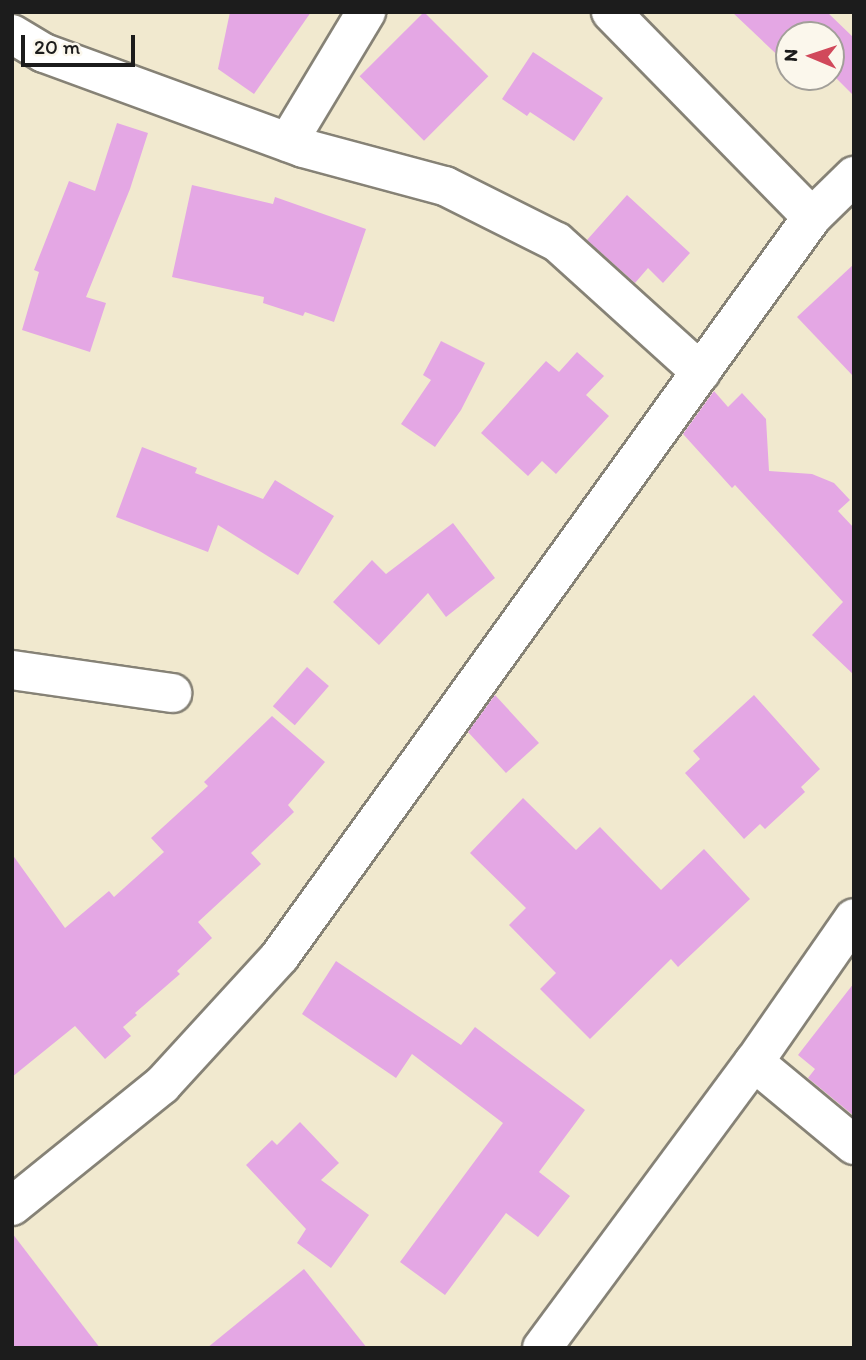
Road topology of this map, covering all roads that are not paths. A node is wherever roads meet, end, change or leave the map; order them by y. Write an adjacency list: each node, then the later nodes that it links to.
1 (366, 12): 4 (street)
2 (611, 12): 6 (street)
3 (12, 34): 4 (street)
4 (288, 142): 7 (street)
5 (854, 176): 6 (street)
6 (812, 217): 7 (street)
7 (701, 373): 13 (street)
8 (12, 670): 9 (street)
9 (172, 693)
10 (854, 918): 11 (street)
11 (754, 1062): 12 (street); 14 (street)
12 (854, 1145)
13 (12, 1206)
14 (542, 1348)

